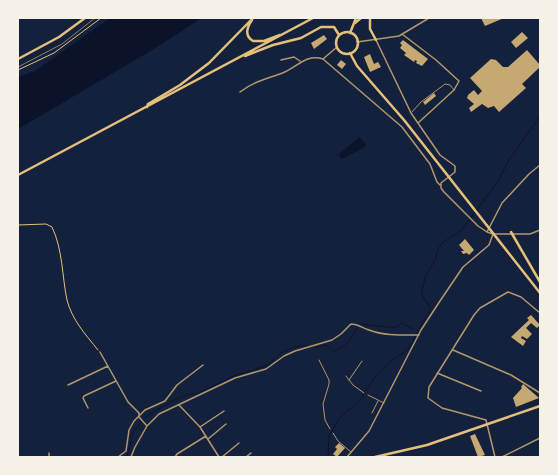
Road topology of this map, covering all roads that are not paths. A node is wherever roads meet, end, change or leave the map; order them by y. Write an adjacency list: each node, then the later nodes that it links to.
1 (85, 18): 18 (main road)
2 (253, 18): 10 (main road); 24 (main road)
3 (313, 18): 10 (main road)
4 (356, 18): 8 (main road)
5 (361, 18): 8 (main road)
6 (370, 18): 13 (main road)
7 (429, 18): 11 (street)
8 (354, 24): 9 (main road)
9 (350, 33): 12 (main road); 14 (main road)
10 (284, 34): 17 (main road)
11 (402, 34): 13 (street); 22 (street)
12 (339, 35): 15 (main road); 17 (main road)
13 (376, 40): 14 (street); 25 (street)
14 (357, 42): 16 (main road)
15 (337, 47): 16 (main road); 19 (street)
16 (350, 53): 29 (main road)
17 (242, 56): 24 (main road)
18 (18, 59)
19 (323, 59): 21 (street); 30 (street)
20 (281, 60): 21 (street)
21 (300, 61): 23 (street)
22 (454, 90): 25 (lane); 26 (street)
23 (240, 92)
24 (146, 108): 28 (main road)
25 (411, 113): 26 (street)
26 (418, 123): 29 (street)
27 (540, 165): 32 (street)
28 (18, 175)
29 (449, 177): 30 (street); 36 (main road)
30 (440, 186): 32 (street)
31 (540, 230): 33 (street)
32 (487, 232): 34 (street)
33 (512, 232): 34 (street); 35 (main road)
34 (493, 234): 38 (street)
35 (540, 282)
36 (540, 293)
37 (540, 313): 39 (street)
38 (419, 335): 55 (street); 56 (street)
39 (453, 350): 45 (street); 52 (street)
40 (100, 352): 44 (street)
41 (319, 360): 66 (lane)
42 (362, 361): 47 (lane)
43 (203, 365): 61 (street)
44 (108, 366): 48 (street); 49 (street)
45 (437, 373): 50 (street); 63 (street)
46 (346, 376): 47 (lane)
47 (349, 380): 51 (lane)
48 (116, 381): 58 (street); 61 (street)
49 (68, 385)
50 (481, 391)
51 (364, 393)
52 (540, 393)
53 (368, 395): 54 (lane)
54 (378, 401): 55 (lane); 60 (lane)
55 (384, 403): 71 (street)
56 (179, 405): 64 (street); 65 (street)
57 (540, 406): 63 (main road)
58 (88, 408)
59 (224, 411): 65 (street)
60 (372, 413)
61 (139, 417): 64 (street); 74 (street)
62 (226, 424): 68 (street)
63 (487, 424): 83 (main road); 84 (street)
64 (147, 426): 77 (street)
65 (200, 427): 68 (street)
66 (330, 429)
67 (333, 433): 71 (lane)
68 (207, 437): 78 (street); 79 (street)
69 (540, 438): 85 (street)
70 (239, 443): 80 (street)
71 (351, 452): 82 (street)
72 (49, 453): 75 (street)
73 (250, 453): 81 (street)
74 (125, 455): 76 (street)
75 (49, 457)
76 (118, 457)
77 (131, 457)
78 (176, 457)
79 (219, 457)
80 (222, 457)
81 (246, 457)
82 (347, 457)
83 (375, 457)
84 (496, 457)
85 (502, 457)

